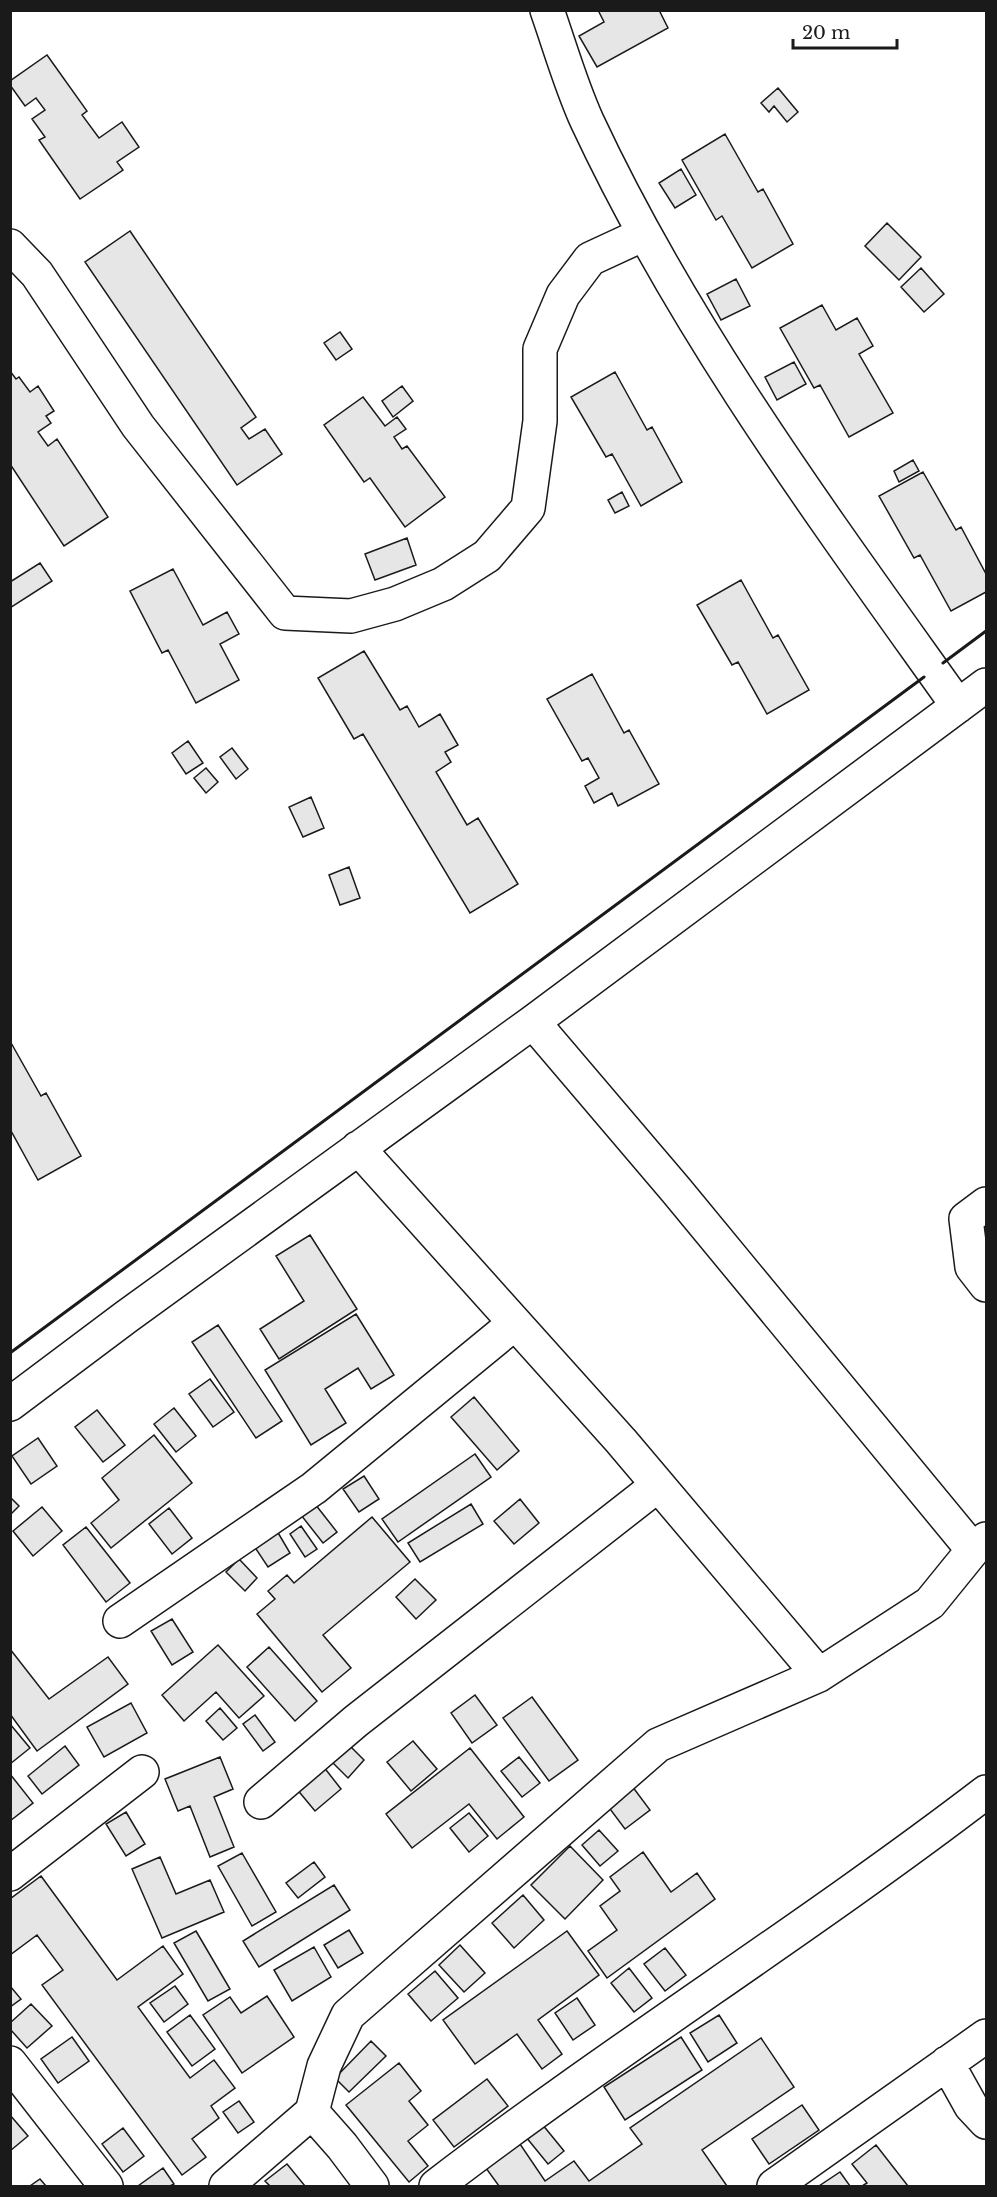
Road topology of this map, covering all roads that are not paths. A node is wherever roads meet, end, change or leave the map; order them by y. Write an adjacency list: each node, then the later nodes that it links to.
1 (547, 10): 2 (street)
2 (644, 234): 3 (street); 5 (street)
3 (10, 246)
4 (987, 685): 5 (street)
5 (958, 706): 6 (street)
6 (533, 1022): 7 (street); 13 (street)
7 (358, 1148): 10 (street); 11 (street)
8 (987, 1204): 9 (street)
9 (987, 1285)
10 (515, 1323): 12 (street); 14 (street)
11 (10, 1404)
12 (658, 1485): 15 (street); 18 (street)
13 (980, 1545): 15 (street)
14 (120, 1621)
15 (819, 1675): 23 (street)
16 (142, 1772): 19 (street)
17 (987, 1792): 28 (street)
18 (261, 1802)
19 (10, 1874)
20 (987, 2036): 22 (street)
21 (10, 2063): 25 (street)
22 (947, 2063): 24 (street); 29 (street)
23 (312, 2112): 26 (street); 27 (street)
24 (987, 2122)
25 (106, 2187)
26 (226, 2187)
27 (372, 2187)
28 (436, 2187)
29 (774, 2187)

